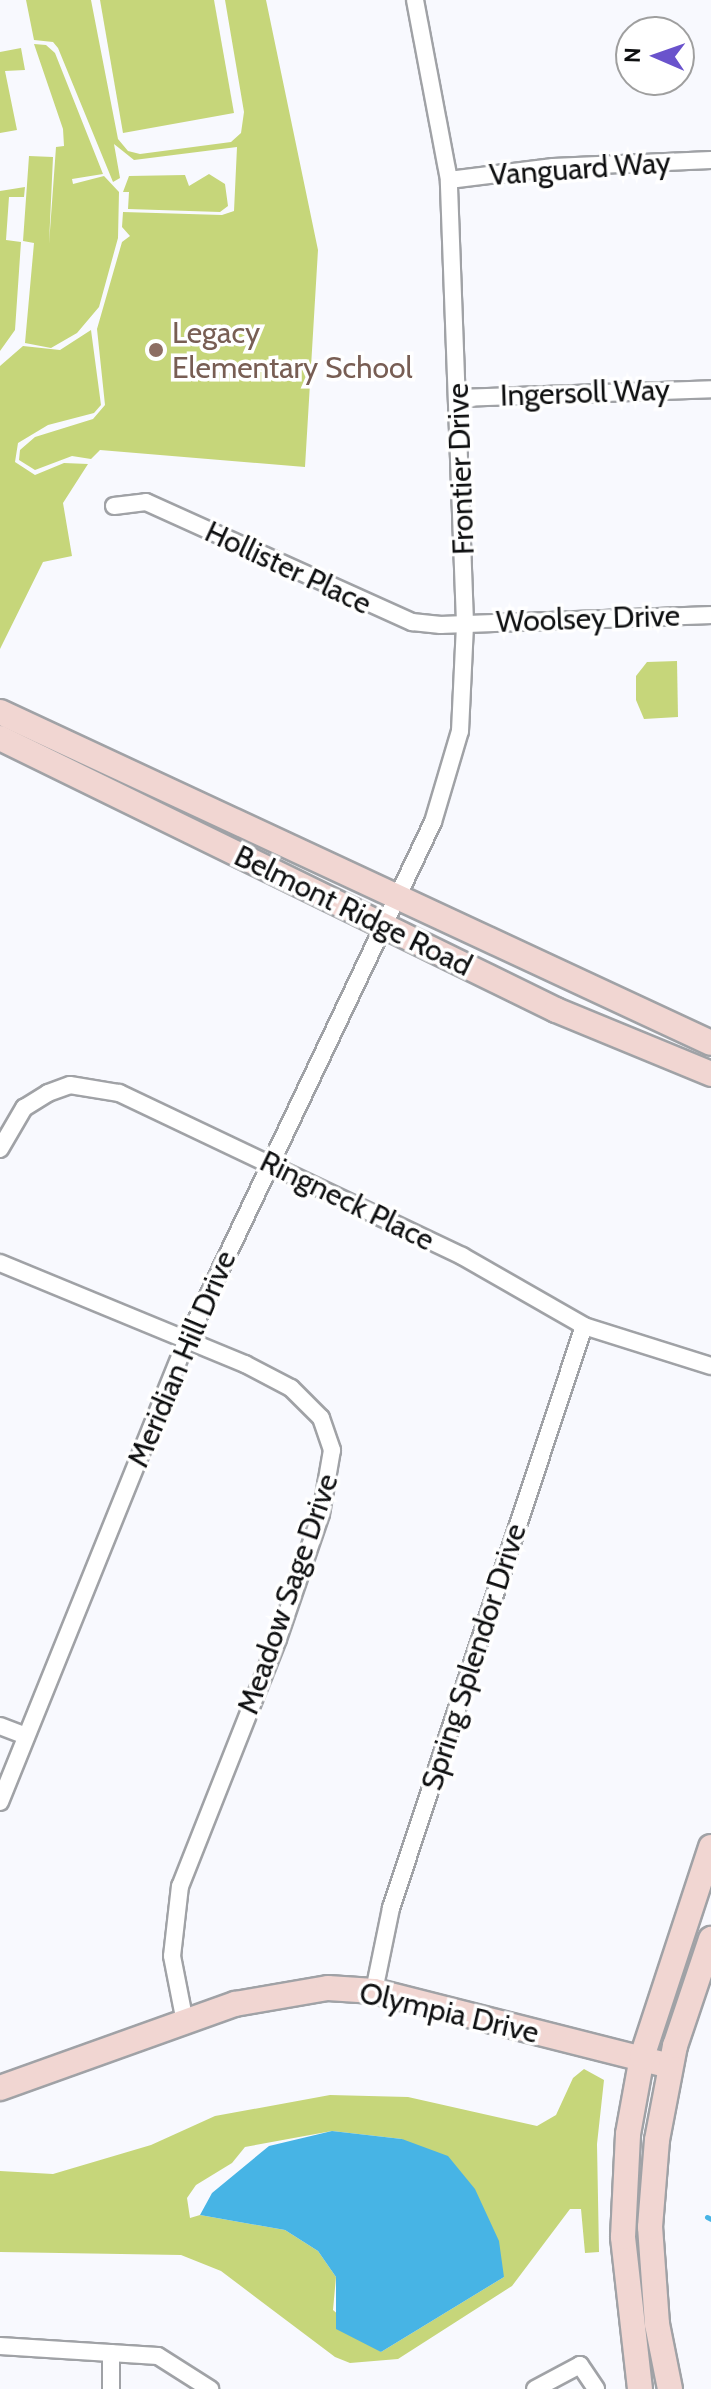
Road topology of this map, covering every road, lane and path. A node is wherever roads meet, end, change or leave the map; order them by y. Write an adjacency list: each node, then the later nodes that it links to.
1 (415, 0): 3 (street, Frontier Drive)
2 (711, 160): 3 (street, Vanguard Way)
3 (449, 180): 5 (street, Frontier Drive)
4 (711, 389): 5 (street, Ingersoll Way)
5 (459, 398): 8 (street, Frontier Drive)
6 (114, 506): 8 (street, Hollister Place)
7 (711, 615): 8 (street, Woolsey Drive)
8 (465, 623): 11 (street, Frontier Drive)
9 (0, 712): 11 (street, Belmont Ridge Road)
10 (0, 738): 12 (street, Belmont Ridge Road)
11 (398, 896): 12 (street, Frontier Drive); 13 (street, Belmont Ridge Road)
12 (384, 926): 14 (street, Belmont Ridge Road); 16 (street, Meridian Hill Drive)
13 (711, 1043)
14 (711, 1074)
15 (0, 1149): 16 (street, Ringneck Place)
16 (270, 1164): 18 (street, Ringneck Place); 19 (street, Meridian Hill Drive)
17 (0, 1263): 19 (street, Meadow Sage Drive)
18 (584, 1326): 20 (street, Ringneck Place); 26 (street, Spring Splendor Drive)
19 (187, 1340): 22 (street, Meridian Hill Drive); 27 (street, Meadow Sage Drive)
20 (711, 1366)
21 (0, 1726): 22 (street)
22 (26, 1736): 23 (street, Meridian Hill Drive)
23 (0, 1802)
24 (711, 1847): 28 (street)
25 (711, 1939): 29 (street)
26 (374, 1991): 27 (street, Olympia Drive); 28 (street, Olympia Drive)
27 (185, 2022): 30 (street, Olympia Drive)
28 (642, 2057): 29 (street, Olympia Drive); 37 (street)
29 (670, 2066): 38 (street)
30 (1, 2086)
31 (0, 2346): 32 (street)
32 (111, 2353): 33 (street); 34 (street)
33 (111, 2389)
34 (210, 2389)
35 (535, 2389): 36 (street)
36 (596, 2389)
37 (640, 2389)
38 (670, 2389)

